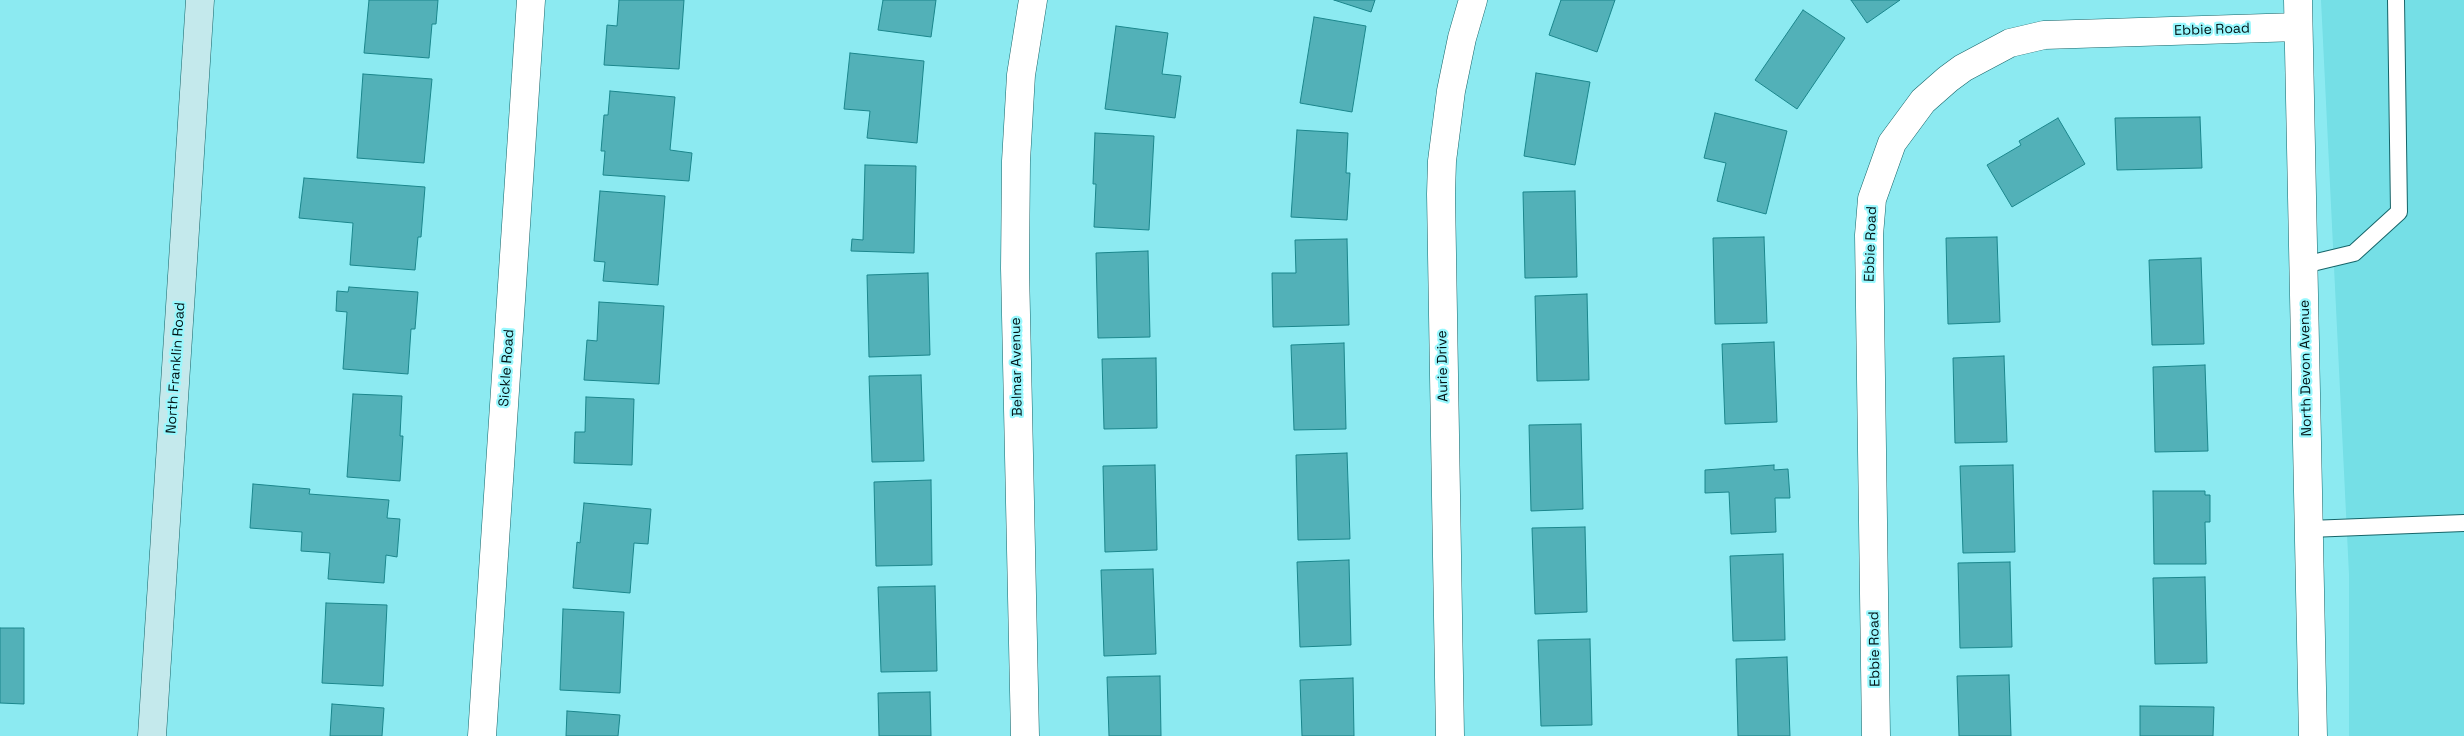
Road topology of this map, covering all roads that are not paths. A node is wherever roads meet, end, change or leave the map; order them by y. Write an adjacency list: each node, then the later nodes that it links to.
1 (200, 0): 11 (main road, North Franklin Road)
2 (531, 0): 12 (street, Sickle Road)
3 (1033, 0): 13 (street, Belmar Avenue)
4 (1474, 0): 14 (street, Aurie Drive)
5 (2298, 0): 7 (street, North Devon Avenue)
6 (2396, 0): 8 (lane)
7 (2298, 27): 8 (street, North Devon Avenue); 15 (street, Ebbie Road)
8 (2304, 264): 10 (street, North Devon Avenue)
9 (2464, 523): 10 (lane)
10 (2309, 529): 16 (street, North Devon Avenue)
11 (152, 736)
12 (482, 736)
13 (1025, 736)
14 (1450, 736)
15 (1876, 736)
16 (2313, 736)

